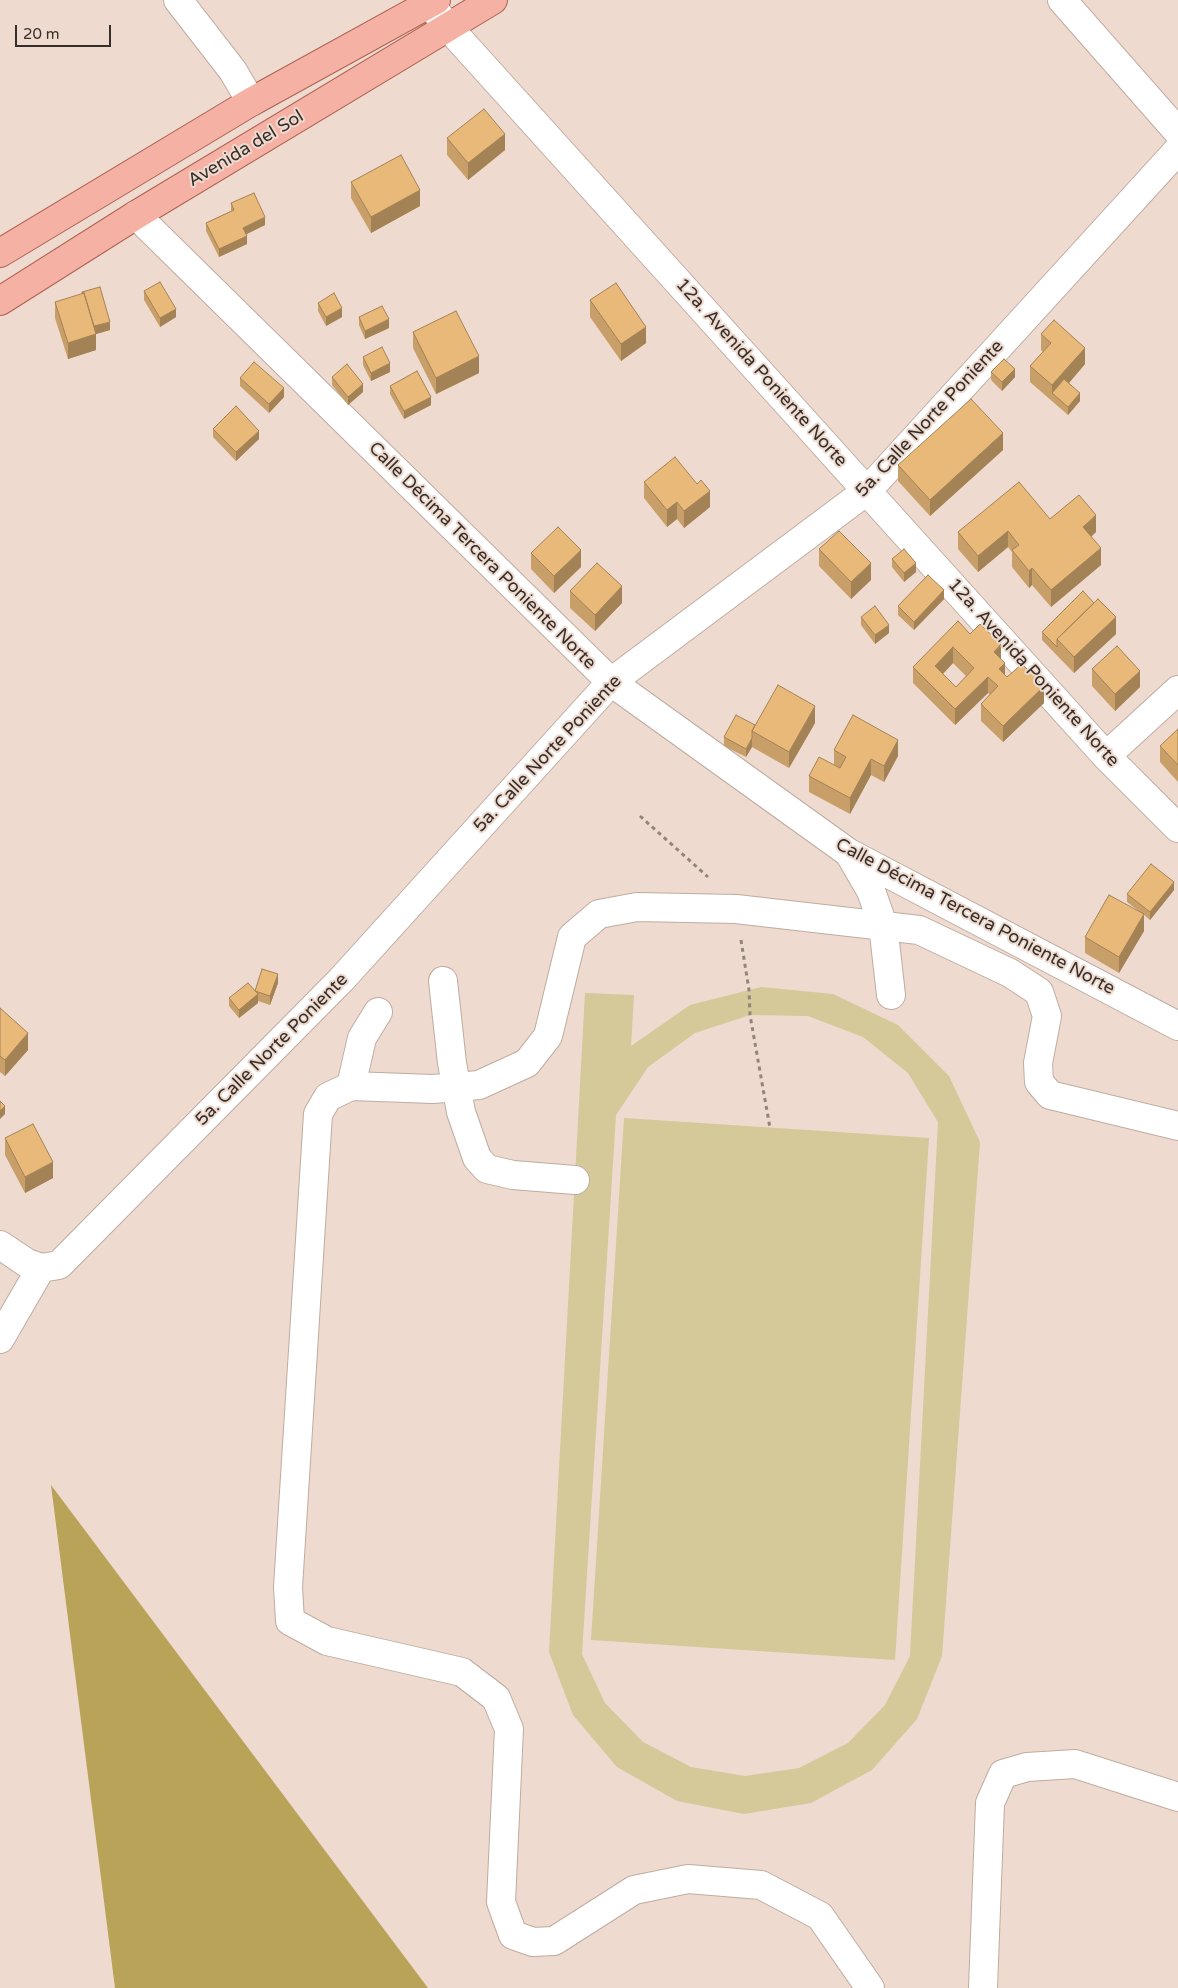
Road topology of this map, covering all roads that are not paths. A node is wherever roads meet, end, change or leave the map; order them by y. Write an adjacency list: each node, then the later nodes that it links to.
1 (178, 0): 6 (street)
2 (493, 0): 5 (main road, Avenida del Sol)
3 (1062, 0): 7 (street)
4 (433, 2): 5 (street, 12a. Avenida Poniente Norte); 6 (main road, Avenida del Sol)
5 (448, 27): 9 (main road, Avenida del Sol); 12 (street, 12a. Avenida Poniente Norte)
6 (250, 102): 10 (main road, Avenida del Sol)
7 (1178, 132)
8 (1178, 150): 12 (street, 5a. Calle Norte Poniente)
9 (136, 215): 11 (main road, Avenida del Sol); 13 (street, Calle Décima Tercera Poniente Norte)
10 (0, 254)
11 (0, 300)
12 (868, 490): 13 (street, 5a. Calle Norte Poniente); 15 (street, 12a. Avenida Poniente Norte)
13 (610, 682): 17 (street, Calle Décima Tercera Poniente Norte); 28 (street, 5a. Calle Norte Poniente)
14 (1178, 690): 15 (street)
15 (1106, 756): 16 (street, 12a. Avenida Poniente Norte)
16 (1178, 828)
17 (849, 853): 18 (street); 22 (street, Calle Décima Tercera Poniente Norte)
18 (883, 925): 20 (street); 24 (street); 25 (street)
19 (443, 981): 24 (street)
20 (891, 995)
21 (378, 1012): 23 (street)
22 (1178, 1026)
23 (351, 1086): 24 (street); 31 (street)
24 (457, 1087): 26 (street)
25 (1178, 1126)
26 (575, 1180)
27 (0, 1245): 28 (street)
28 (41, 1268): 29 (street)
29 (0, 1339)
30 (1178, 1797): 32 (street)
31 (870, 1988)
32 (983, 1988)

